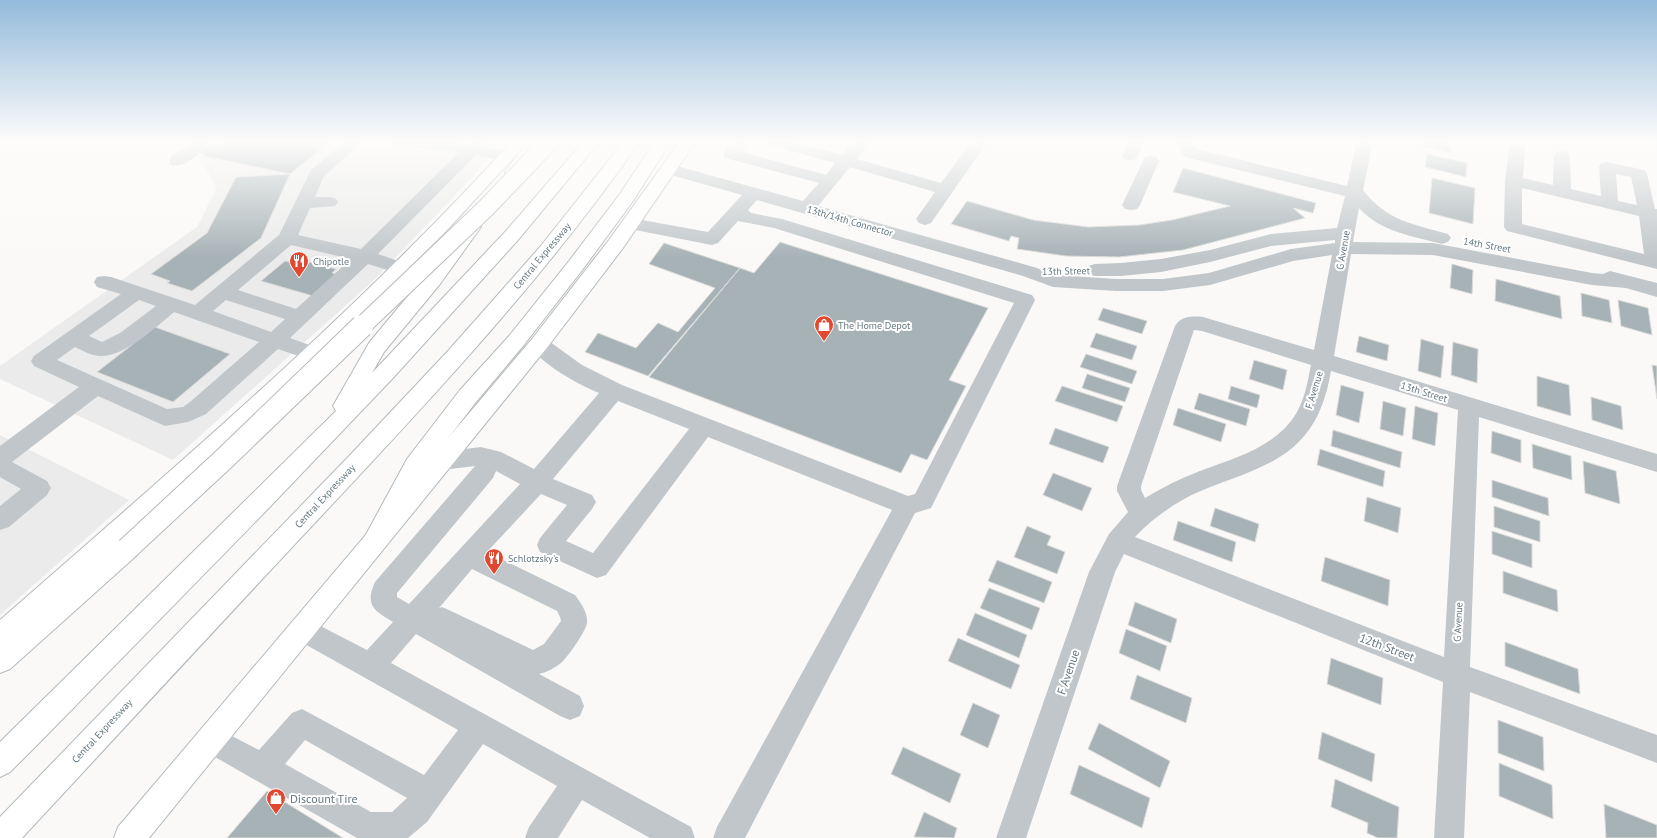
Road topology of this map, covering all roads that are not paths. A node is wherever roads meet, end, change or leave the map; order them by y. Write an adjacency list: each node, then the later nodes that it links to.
1 (314, 180): 27 (street)
2 (441, 180): 39 (street)
3 (485, 180): 40 (main road)
4 (507, 180): 60 (main road)
5 (512, 180): 76 (main road, bridge)
6 (559, 180): 60 (main road)
7 (602, 180): 87 (main road, Central Expressway)
8 (638, 180): 70 (main road)
9 (662, 180): 34 (main road)
10 (709, 180): 25 (street, 13th/14th Connector)
11 (827, 180): 20 (street)
12 (911, 180): 22 (street)
13 (952, 180): 22 (street)
14 (1142, 180): 29 (street)
15 (1305, 180): 23 (street)
16 (1357, 180): 23 (street, G Avenue)
17 (1562, 180): 24 (street)
18 (1608, 180): 28 (street)
19 (1641, 180): 32 (street)
20 (830, 181): 30 (street)
21 (1514, 181): 24 (street); 38 (street)
22 (945, 190): 33 (street)
23 (1355, 192): 36 (street); 37 (street, G Avenue)
24 (1562, 192): 28 (street)
25 (754, 193): 30 (street, 13th/14th Connector); 31 (street)
26 (329, 202): 27 (street)
27 (303, 203): 35 (street)
28 (1610, 204): 32 (street)
29 (1131, 205)
30 (807, 208): 41 (street, 13th/14th Connector)
31 (739, 209): 34 (street); 47 (street)
32 (1652, 214): 38 (street)
33 (925, 219)
34 (631, 224): 53 (main road)
35 (287, 238): 39 (street); 45 (street)
36 (1442, 238): 37 (street, 14th Street); 43 (street, 14th Street)
37 (1344, 241): 41 (street, 13th Street); 43 (street, 14th Street); 55 (street, G Avenue)
38 (1620, 254): 43 (street)
39 (365, 256): 40 (street); 50 (street)
40 (400, 268): 54 (main road)
41 (1030, 272): 47 (street)
42 (104, 282): 46 (street)
43 (1624, 282): 44 (street, 14th Street)
44 (1657, 290)
45 (223, 292): 49 (street); 50 (street)
46 (136, 293): 48 (street); 51 (street)
47 (1014, 297): 67 (street)
48 (172, 304): 49 (street); 51 (street)
49 (198, 313): 52 (street)
50 (300, 317): 52 (street)
51 (74, 337): 56 (street)
52 (274, 341): 54 (street); 56 (street)
53 (539, 344): 57 (street); 62 (main road)
54 (313, 354): 75 (main road)
55 (1323, 360): 58 (street, 13th Street); 68 (street, F Avenue); 68 (street, 13th Street)
56 (96, 386): 61 (street)
57 (614, 391): 59 (street); 66 (street)
58 (1469, 406): 63 (street, 13th Street); 78 (street, G Avenue)
59 (704, 426): 66 (street); 67 (street)
60 (331, 430): 83 (main road)
61 (0, 458)
62 (442, 461): 66 (street); 70 (main road)
63 (1657, 463)
64 (0, 466): 69 (street)
65 (485, 471): 73 (street)
66 (537, 482): 72 (street)
67 (907, 506): 91 (street)
68 (1142, 514): 71 (street, F Avenue)
69 (0, 520)
70 (375, 540): 74 (main road)
71 (1118, 541): 78 (street, 12th Street); 92 (street, F Avenue)
72 (469, 555): 73 (street); 73 (street)
73 (418, 622): 77 (street); 79 (street)
74 (303, 629): 77 (street); 81 (main road)
75 (0, 637)
76 (0, 660)
77 (371, 666): 80 (street)
78 (1455, 674): 82 (street, 12th Street); 93 (street, G Avenue)
79 (570, 706)
80 (479, 726): 85 (street); 86 (street)
81 (211, 739): 84 (street); 88 (main road)
82 (1657, 749)
83 (0, 762)
84 (263, 768): 86 (street); 86 (street)
85 (577, 781): 89 (street); 90 (street)
86 (429, 794)
87 (1, 838)
88 (128, 838)
89 (540, 838)
90 (680, 838)
91 (728, 838)
92 (1011, 838)
93 (1449, 838)

